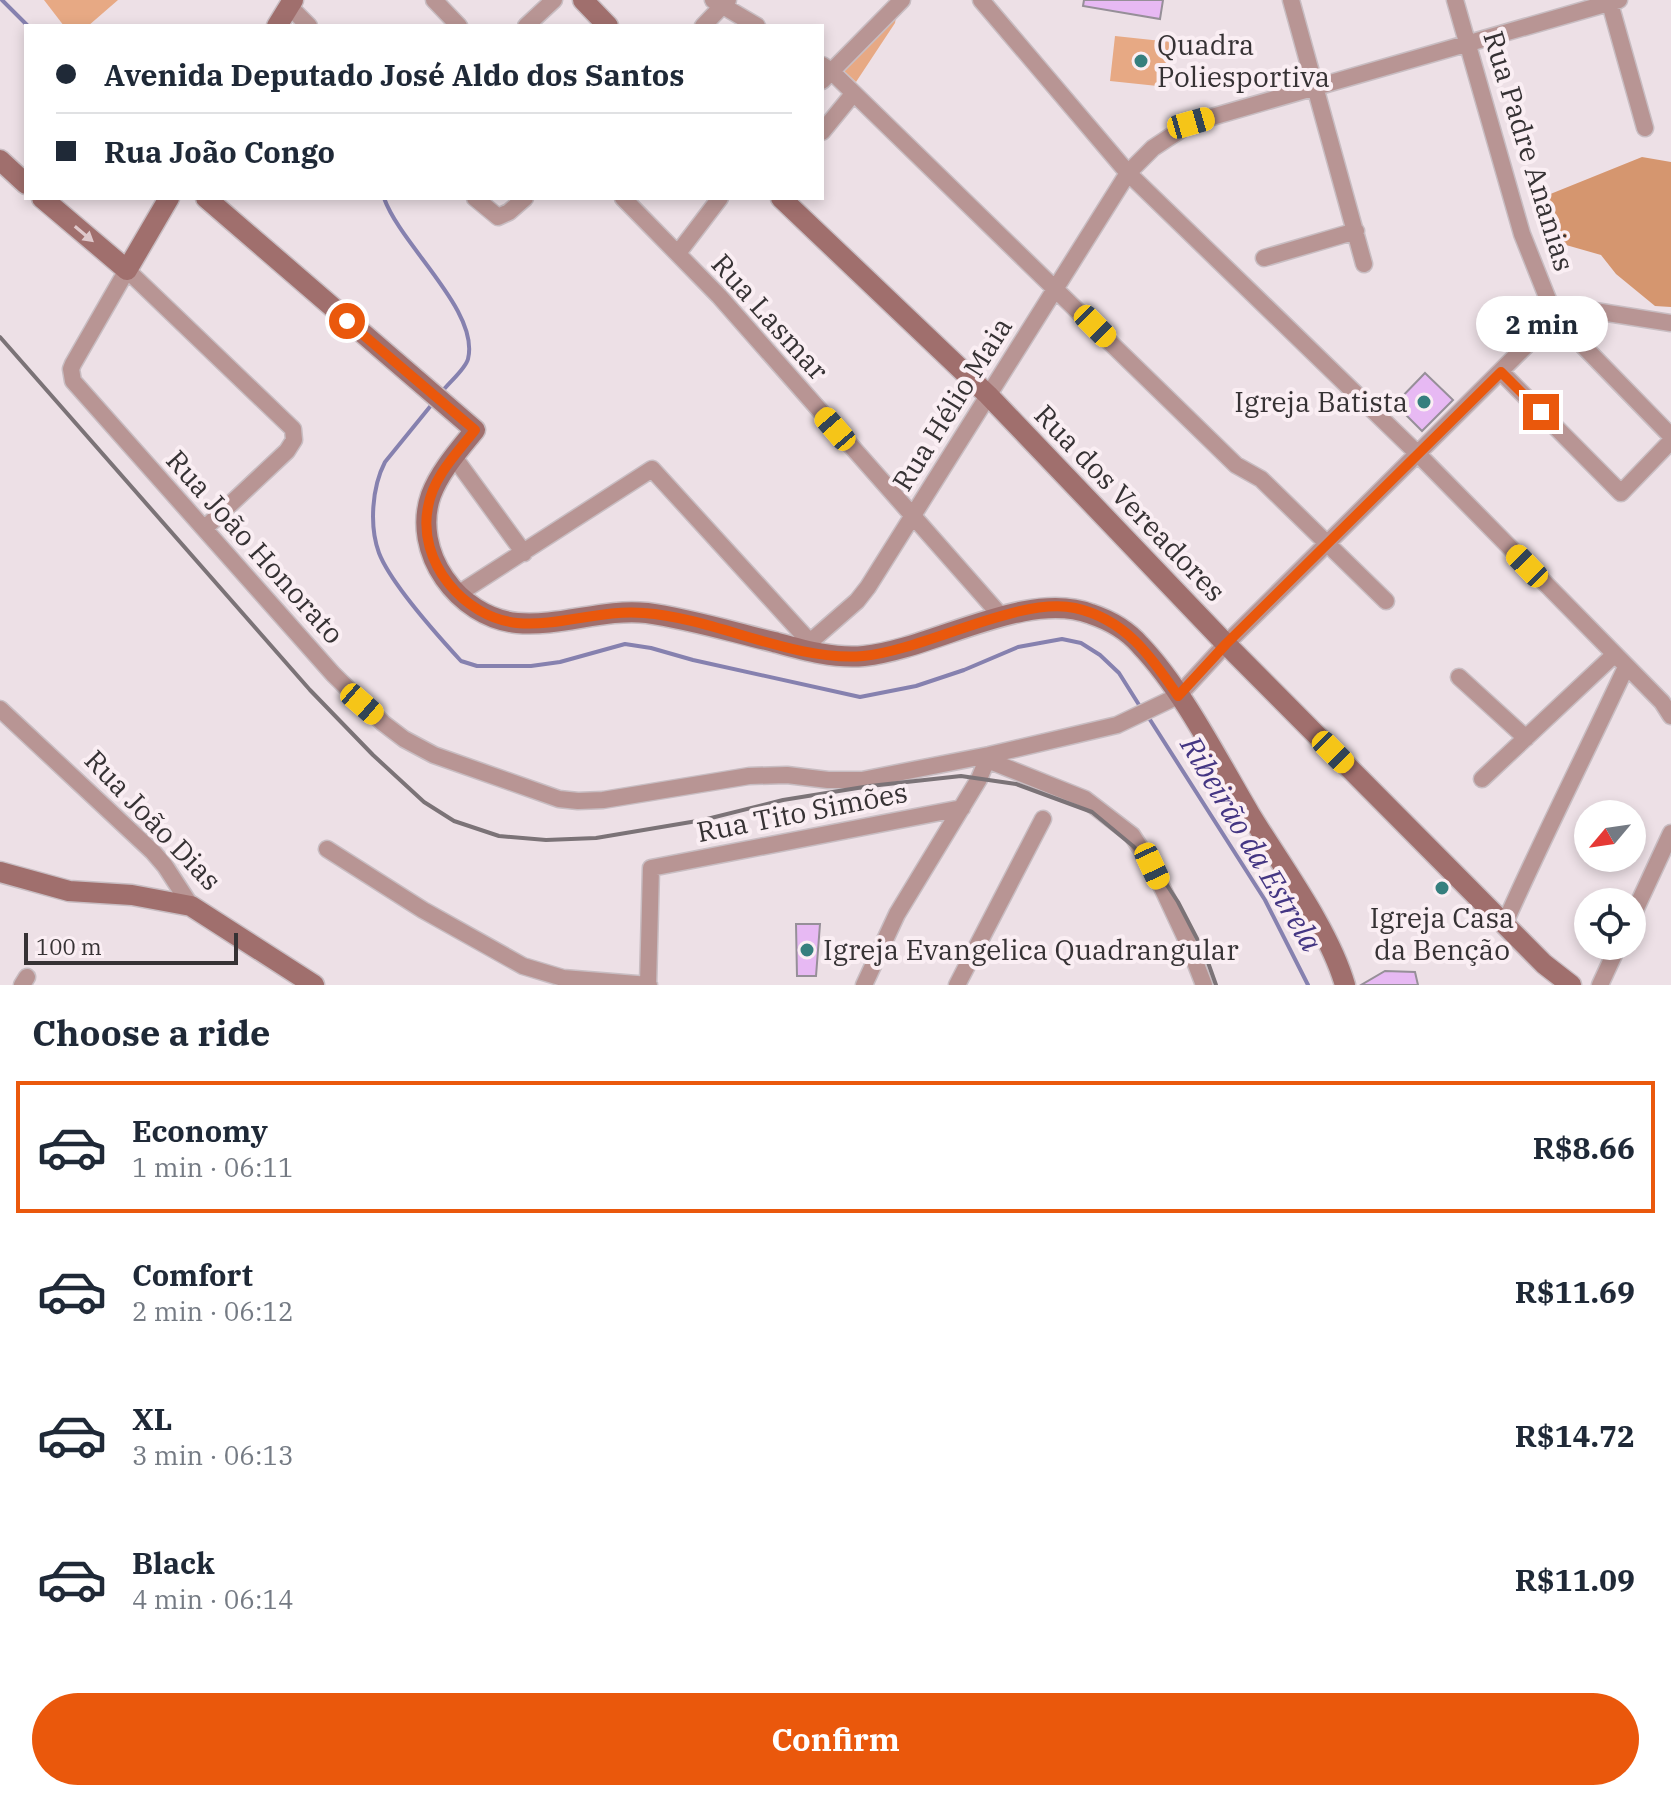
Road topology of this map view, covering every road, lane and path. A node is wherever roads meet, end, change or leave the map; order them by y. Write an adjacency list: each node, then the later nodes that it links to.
1 (434, 0): 13 (street)
2 (554, 0): 14 (street)
3 (583, 0): 15 (street)
4 (902, 0): 19 (street)
5 (981, 0): 25 (street)
6 (1291, 0): 20 (street)
7 (1455, 0): 18 (street, Rua Padre Ananias)
8 (1612, 1): 18 (street, Rua Hélio Maia); 22 (street)
9 (721, 2): 16 (street); 17 (street)
10 (291, 3): 11 (street); 12 (street)
11 (278, 24)
12 (307, 24)
13 (457, 24)
14 (528, 24)
15 (606, 24)
16 (704, 24)
17 (754, 24)
18 (1468, 44): 20 (street, Rua Hélio Maia); 41 (street, Rua Padre Ananias)
19 (825, 73): 21 (street)
20 (1315, 89): 25 (street, Rua Hélio Maia); 35 (street)
21 (853, 94): 23 (street); 40 (street)
22 (1645, 128)
23 (824, 130)
24 (0, 160): 26 (street)
25 (1128, 173): 40 (street, Rua Hélio Maia); 46 (street)
26 (23, 175)
27 (44, 200): 39 (street, one-way to 39)
28 (168, 200): 39 (street)
29 (208, 200): 47 (street)
30 (477, 200): 34 (street)
31 (625, 200): 36 (street, Rua Lasmar)
32 (718, 200): 36 (street)
33 (783, 200): 44 (street, Rua dos Vereadores)
34 (520, 202)
35 (1356, 231): 37 (street); 38 (street)
36 (678, 253): 48 (street, Rua Lasmar)
37 (1264, 258)
38 (1364, 264)
39 (127, 270): 49 (street, Rua João Honorato); 49 (street)
40 (1055, 287): 44 (street, Rua Hélio Maia); 50 (street)
41 (1555, 317): 42 (street); 43 (street); 45 (street)
42 (1671, 323)
43 (1501, 372): 45 (street); 46 (street)
44 (988, 395): 48 (street, Rua Hélio Maia); 55 (street, Rua dos Vereadores)
45 (1671, 438)
46 (1418, 454): 50 (street); 57 (street)
47 (454, 457): 51 (street); 52 (street)
48 (912, 517): 54 (street, Rua Lasmar); 56 (street, Rua Hélio Maia)
49 (205, 528): 63 (street, Rua João Honorato)
50 (1329, 544): 53 (street); 55 (street)
51 (524, 553): 52 (street); 56 (street)
52 (458, 594): 56 (street)
53 (1386, 601)
54 (1002, 617): 56 (street); 59 (street)
55 (1226, 644): 59 (street); 72 (street, Rua dos Vereadores)
56 (808, 646)
57 (1620, 661): 61 (street); 62 (street); 72 (street)
58 (1459, 677): 62 (street)
59 (1174, 698): 63 (street, Rua João Honorato); 79 (street)
60 (0, 709): 71 (street, Rua João Dias)
61 (1671, 716)
62 (1526, 738): 64 (street)
63 (989, 755): 65 (street); 78 (street)
64 (1482, 779)
65 (962, 808): 75 (street, Rua Tito Simões); 76 (street)
66 (1043, 819): 77 (street)
67 (1671, 833): 70 (street)
68 (327, 849): 75 (street)
69 (0, 872): 71 (street)
70 (1645, 888)
71 (191, 906): 74 (street, Rua João Dias)
72 (1504, 925): 80 (street, Rua dos Vereadores)
73 (1612, 960): 81 (street)
74 (314, 985)
75 (649, 985)
76 (864, 985)
77 (957, 985)
78 (1204, 985)
79 (1345, 985)
80 (1571, 985)
81 (1600, 985)

